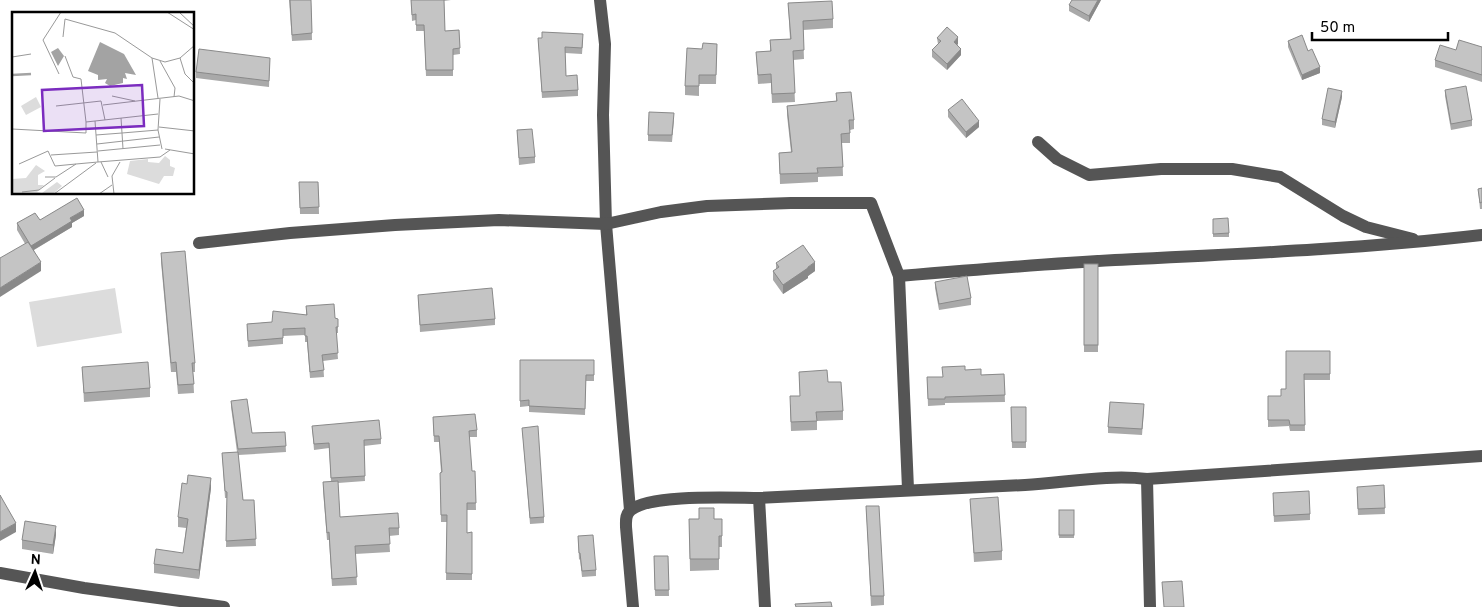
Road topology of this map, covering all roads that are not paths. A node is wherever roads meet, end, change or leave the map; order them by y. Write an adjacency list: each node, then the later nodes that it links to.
1 (600, 0): 3 (street)
2 (1038, 142): 5 (street)
3 (606, 224): 6 (street); 7 (street); 12 (street)
4 (1482, 235): 5 (street)
5 (1423, 242): 7 (street)
6 (199, 243)
7 (899, 276): 10 (street)
8 (1482, 456): 9 (street)
9 (1147, 479): 10 (street); 17 (street)
10 (908, 489): 11 (street)
11 (758, 498): 12 (street); 16 (street)
12 (630, 510): 15 (street)
13 (0, 574): 14 (street)
14 (224, 607)
15 (633, 607)
16 (764, 607)
17 (1150, 607)

